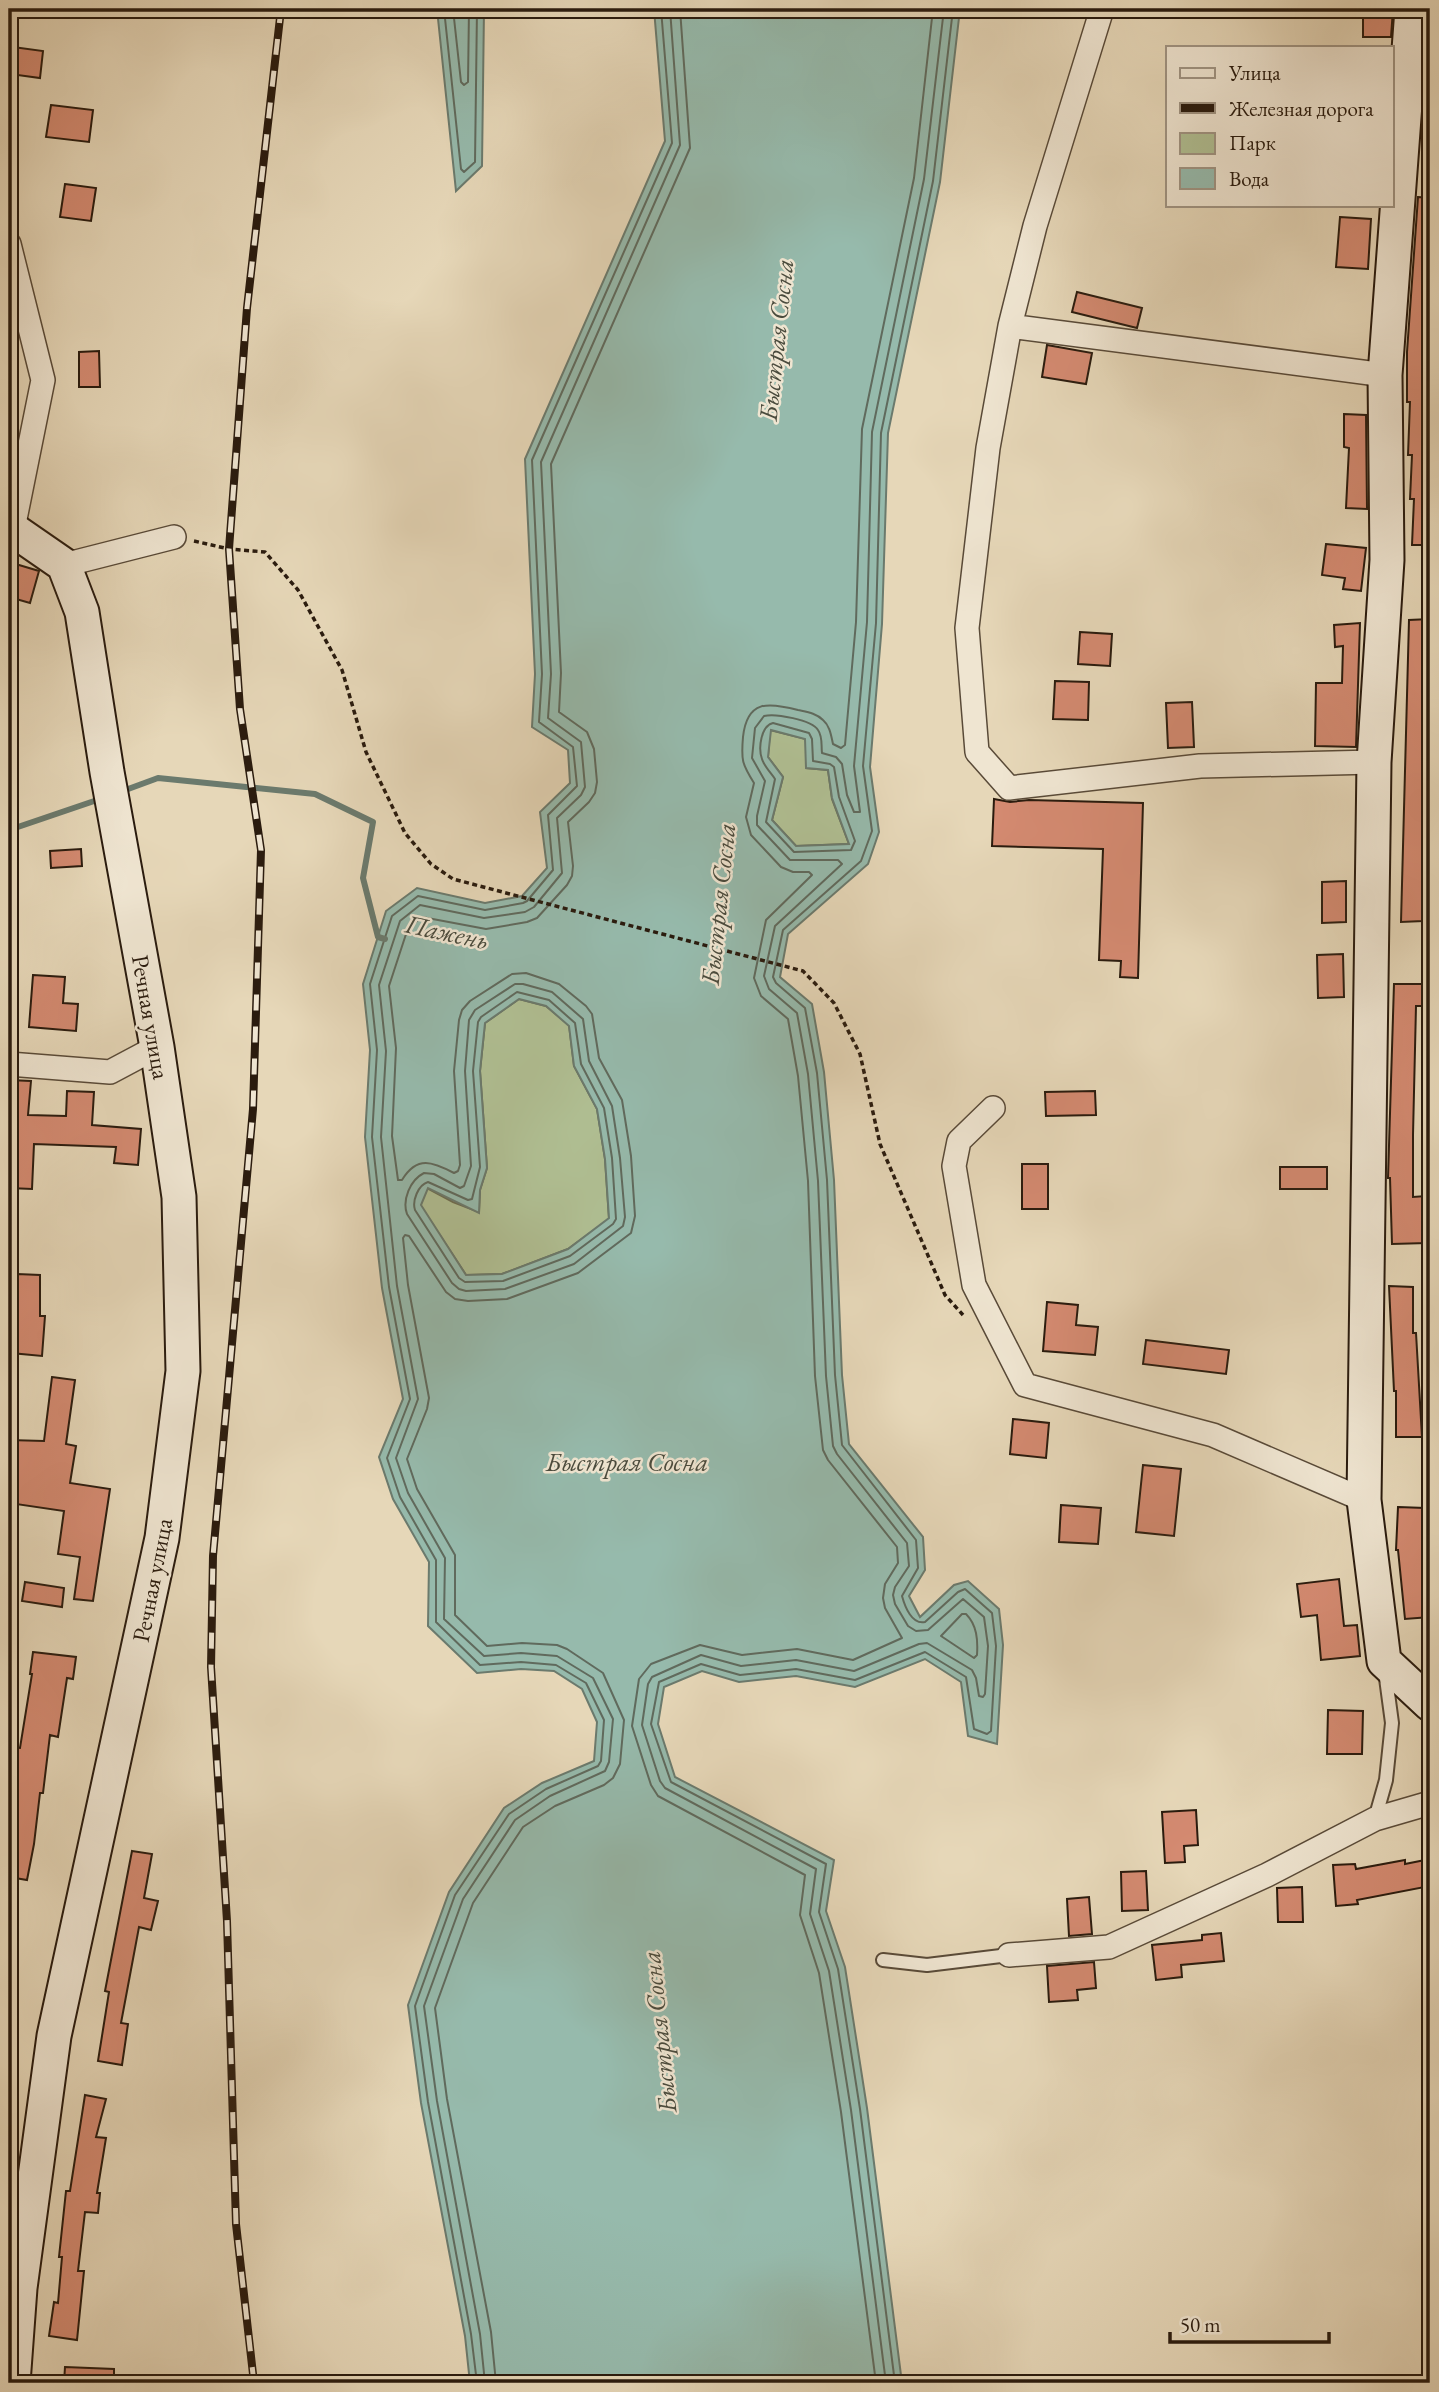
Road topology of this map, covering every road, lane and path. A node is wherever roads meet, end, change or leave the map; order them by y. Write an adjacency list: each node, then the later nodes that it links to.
1 (1102, 9): 4 (street)
2 (1412, 9): 5 (street)
3 (9, 244): 6 (street)
4 (1010, 326): 5 (street); 9 (street)
5 (1385, 374): 9 (street)
6 (11, 528): 8 (street)
7 (174, 537): 8 (street); 13 (path)
8 (64, 565): 10 (street, Речная улица)
9 (1374, 762): 14 (street)
10 (157, 1047): 11 (street); 21 (street, Речная улица)
11 (9, 1065)
12 (993, 1108): 14 (street)
13 (963, 1315)
14 (1364, 1500): 15 (street)
15 (1384, 1661): 16 (street); 18 (lane)
16 (1430, 1704)
17 (1430, 1803): 18 (street)
18 (1375, 1819): 19 (street)
19 (1009, 1955): 20 (lane)
20 (883, 1960)
21 (13, 2383)

